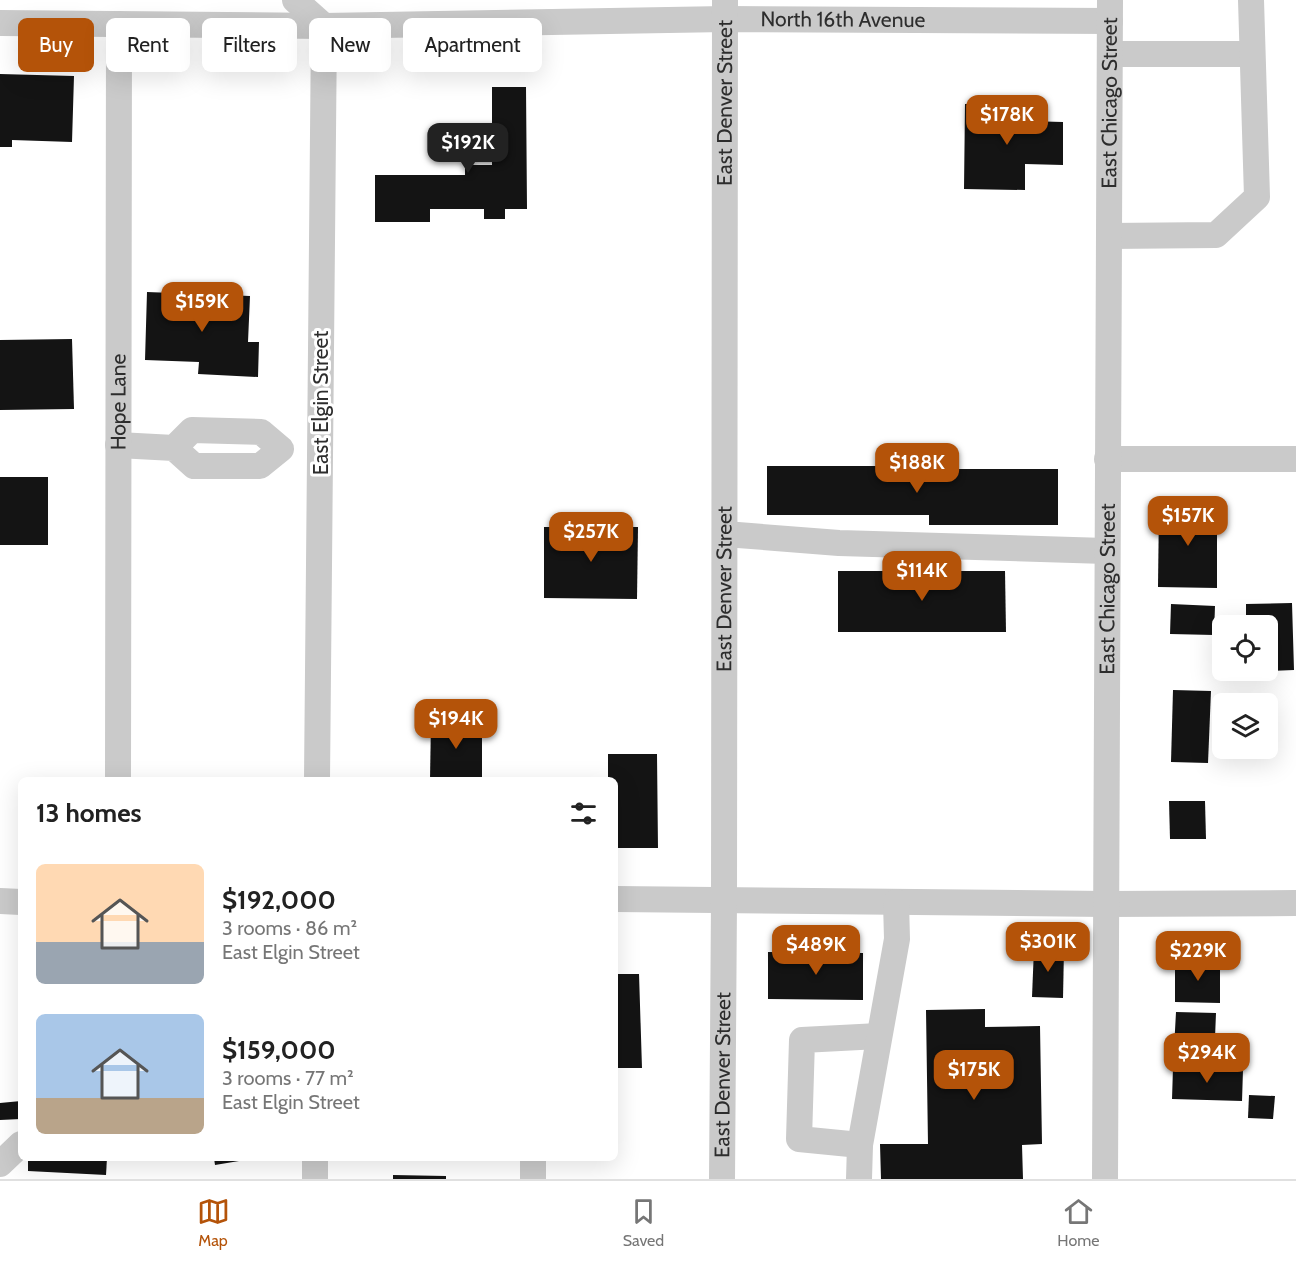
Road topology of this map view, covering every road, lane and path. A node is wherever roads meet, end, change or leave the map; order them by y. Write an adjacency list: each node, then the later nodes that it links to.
1 (295, 0): 6 (street)
2 (1251, 0): 13 (street)
3 (725, 9): 4 (street, North 16th Avenue); 8 (street, North 16th Avenue); 23 (street, East Denver Street)
4 (978, 10): 5 (street, North 16th Avenue)
5 (1110, 10): 12 (street, East Chicago Street)
6 (315, 18)
7 (1, 22): 9 (street, North 16th Avenue)
8 (391, 23)
9 (106, 24)
10 (190, 25): 11 (street, North 16th Avenue)
11 (309, 26)
12 (1110, 54): 13 (street); 16 (street, East Chicago Street)
13 (1252, 54): 16 (street)
14 (119, 72): 17 (street, Hope Lane)
15 (324, 72): 20 (street, East Elgin Street)
16 (1109, 236): 21 (street, East Chicago Street)
17 (118, 445): 18 (street); 25 (street, Hope Lane)
18 (174, 448): 19 (street); 19 (street)
19 (281, 449): 20 (street)
20 (321, 451): 26 (street, East Elgin Street)
21 (1107, 459): 22 (street); 24 (street, East Chicago Street)
22 (1296, 459)
23 (725, 534): 24 (street); 28 (street, East Denver Street)
24 (1106, 551): 33 (street, East Chicago Street)
25 (118, 777)
26 (317, 777)
27 (618, 899): 28 (street)
28 (724, 901): 31 (street); 42 (street, East Denver Street)
29 (0, 902): 30 (street)
30 (18, 902)
31 (896, 902): 33 (street); 34 (street)
32 (1296, 903): 33 (street)
33 (1105, 904): 44 (street, East Chicago Street)
34 (879, 1036): 35 (street); 35 (street)
35 (860, 1145): 43 (street)
36 (18, 1147): 39 (street)
37 (315, 1161): 40 (street)
38 (533, 1161): 41 (street)
39 (0, 1164)
40 (315, 1179)
41 (533, 1179)
42 (722, 1179)
43 (859, 1179)
44 (1105, 1179)

